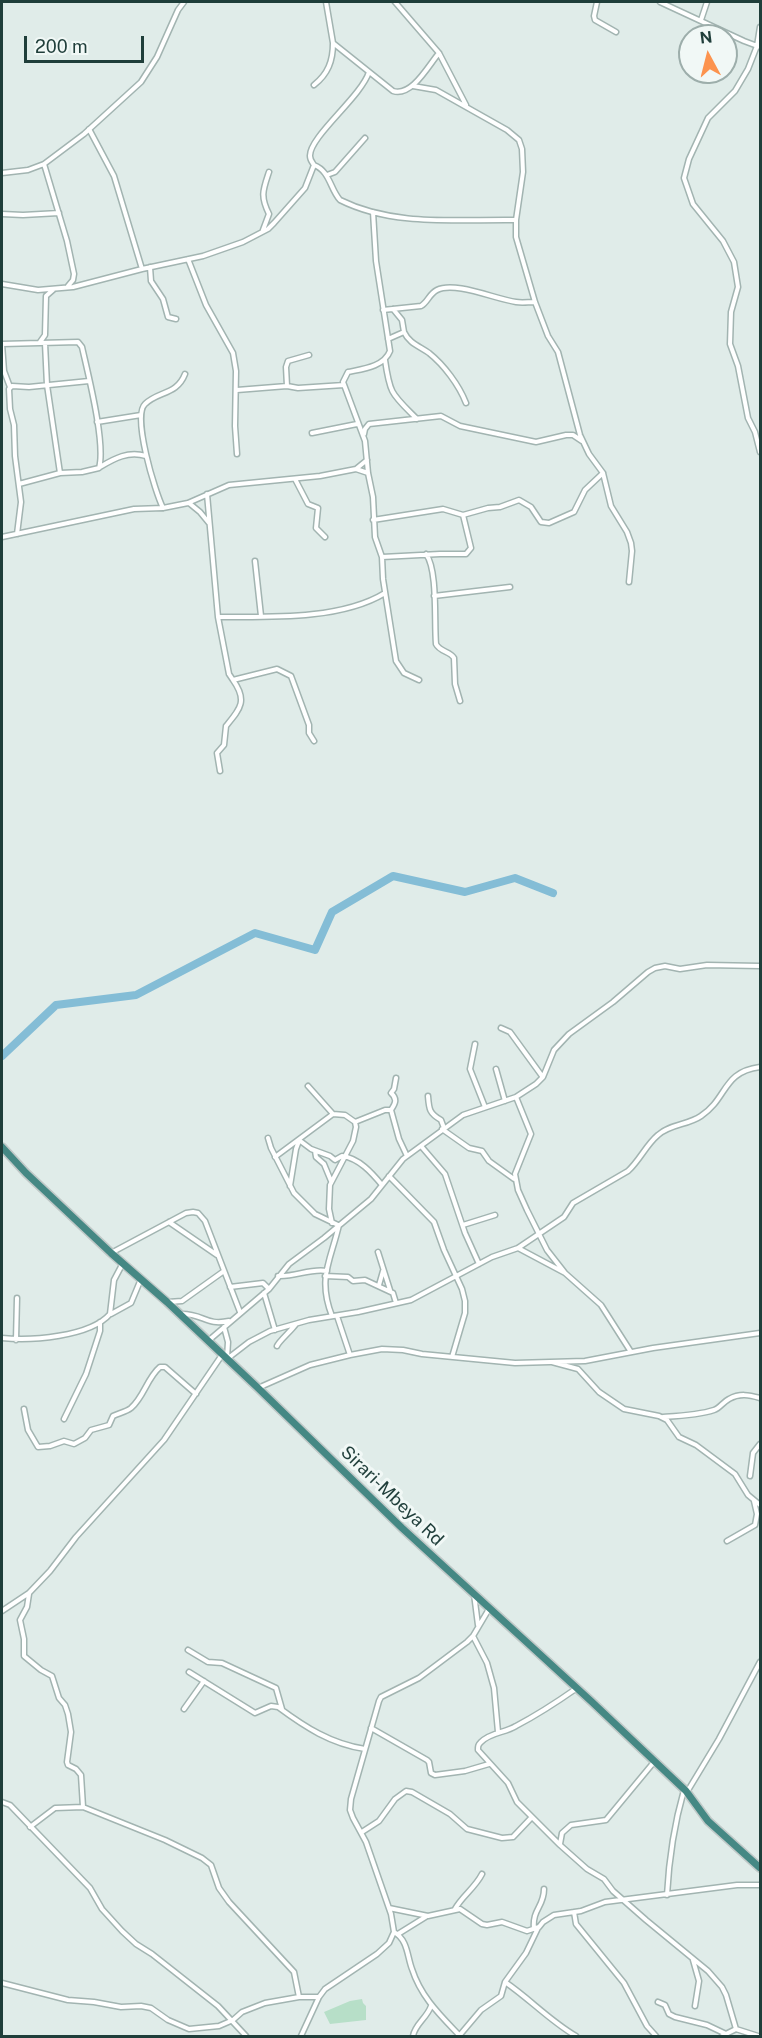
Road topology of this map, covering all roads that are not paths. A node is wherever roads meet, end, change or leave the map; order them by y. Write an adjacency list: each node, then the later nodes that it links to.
1 (184, 2): 18 (street)
2 (326, 2): 11 (street)
3 (395, 2): 13 (street)
4 (597, 2): 10 (street)
5 (660, 2): 7 (street)
6 (707, 2): 8 (street)
7 (670, 4): 8 (street)
8 (700, 20): 12 (street)
9 (760, 27): 12 (street)
10 (616, 32)
11 (333, 42): 14 (street); 15 (street)
12 (759, 46): 67 (street)
13 (439, 53): 16 (street); 17 (street)
14 (369, 72): 16 (street); 21 (street)
15 (314, 85)
16 (413, 86): 17 (street)
17 (467, 106): 30 (street)
18 (89, 129): 20 (street); 34 (street)
19 (365, 138): 24 (street)
20 (44, 164): 23 (street); 26 (street)
21 (314, 165): 24 (street); 29 (street)
22 (269, 172): 28 (street)
23 (2, 173)
24 (326, 175): 25 (street)
25 (373, 212): 30 (street); 42 (street)
26 (59, 213): 27 (street); 36 (street)
27 (2, 214)
28 (269, 214): 29 (street); 31 (street)
29 (279, 217): 31 (street)
30 (516, 220): 40 (street)
31 (263, 231): 32 (street)
32 (188, 259): 33 (street); 58 (street)
33 (150, 267): 34 (street); 43 (street)
34 (142, 269): 36 (street)
35 (2, 284): 38 (street)
36 (67, 287): 37 (street)
37 (54, 288): 38 (street); 39 (street)
38 (38, 290): 39 (street)
39 (46, 296): 45 (street)
40 (535, 302): 41 (street); 66 (street)
41 (393, 309): 42 (street); 44 (street)
42 (382, 310): 46 (street)
43 (176, 319)
44 (404, 332): 46 (street); 59 (street)
45 (45, 335): 47 (street); 48 (street)
46 (388, 339): 51 (street)
47 (53, 342): 48 (street); 53 (street)
48 (42, 343): 49 (street); 54 (street)
49 (2, 344): 57 (street)
50 (309, 355): 56 (street)
51 (385, 360): 55 (street); 61 (street)
52 (185, 374): 60 (street)
53 (89, 381): 54 (street); 62 (street)
54 (47, 385): 57 (street); 74 (street)
55 (344, 385): 56 (street); 63 (street)
56 (287, 386): 58 (street)
57 (10, 387): 77 (street)
58 (237, 390): 68 (street)
59 (466, 403)
60 (141, 415): 62 (street); 69 (street)
61 (417, 419): 65 (street); 66 (street)
62 (97, 422): 71 (street)
63 (357, 424): 64 (street); 65 (street)
64 (312, 433)
65 (363, 435): 70 (street)
66 (583, 441): 73 (street)
67 (760, 452)
68 (237, 453)
69 (146, 456): 71 (street); 80 (street)
70 (367, 459): 72 (street); 75 (street)
71 (99, 468): 74 (street)
72 (356, 470): 75 (street); 76 (street)
73 (603, 472): 81 (street); 90 (street)
74 (60, 473): 77 (street)
75 (368, 473): 82 (street)
76 (295, 479): 78 (street); 86 (street)
77 (20, 484): 84 (street)
78 (207, 494): 79 (street); 83 (street)
79 (188, 503): 80 (street); 83 (street)
80 (163, 508): 84 (street)
81 (463, 515): 82 (street); 87 (street)
82 (373, 520): 88 (street)
83 (210, 524): 95 (street)
84 (17, 534): 85 (street)
85 (2, 537)
86 (325, 537)
87 (426, 555): 88 (street); 93 (street)
88 (382, 557): 92 (street)
89 (255, 561): 94 (street)
90 (629, 582)
91 (510, 586): 93 (street)
92 (385, 593): 94 (street); 97 (street)
93 (434, 596): 98 (street)
94 (261, 616): 95 (street)
95 (218, 617): 96 (street)
96 (233, 680): 99 (street); 100 (street)
97 (419, 680)
98 (460, 701)
99 (314, 741)
100 (220, 771)
101 (760, 966): 106 (street)
102 (501, 1028): 106 (street)
103 (475, 1044): 112 (street)
104 (760, 1067): 135 (street)
105 (496, 1070): 111 (street)
106 (543, 1077): 110 (street)
107 (396, 1078): 113 (street)
108 (308, 1086): 114 (street)
109 (428, 1096): 116 (street)
110 (516, 1097): 111 (street); 126 (street)
111 (505, 1101): 112 (street)
112 (485, 1107): 116 (street)
113 (390, 1110): 115 (street); 123 (street)
114 (333, 1114): 115 (street); 118 (street)
115 (355, 1122): 122 (street)
116 (443, 1128): 119 (street); 126 (street)
117 (268, 1138): 124 (street)
118 (299, 1140): 121 (street); 124 (street); 129 (street)
119 (421, 1146): 123 (street); 134 (street)
120 (2, 1147): 138 (highway, Sirari-Mbeya Rd)
121 (314, 1151): 122 (street); 127 (street)
122 (345, 1156): 127 (street); 128 (street)
123 (407, 1156): 125 (street)
124 (275, 1157): 129 (street)
125 (389, 1176): 128 (street); 147 (street)
126 (515, 1179): 135 (street)
127 (331, 1182): 132 (street)
128 (382, 1185): 133 (street)
129 (290, 1187): 132 (street)
130 (495, 1215): 134 (street)
131 (168, 1222): 138 (street); 139 (street); 139 (street)
132 (332, 1223): 133 (street)
133 (339, 1225): 144 (street); 146 (street)
134 (463, 1225): 141 (street)
135 (539, 1234): 136 (street); 145 (street)
136 (518, 1248): 141 (street); 145 (street)
137 (378, 1252): 143 (street)
138 (111, 1253): 140 (highway, Sirari-Mbeya Rd)
139 (218, 1255): 142 (street)
140 (123, 1262): 148 (highway, Sirari-Mbeya Rd); 158 (street)
141 (479, 1264): 147 (street)
142 (224, 1270): 150 (street); 155 (street)
143 (383, 1270): 149 (street); 152 (street)
144 (326, 1273): 146 (street); 149 (street); 160 (street)
145 (566, 1273): 171 (street)
146 (278, 1276): 151 (street)
147 (456, 1277): 156 (street); 174 (street)
148 (141, 1279): 155 (highway, Sirari-Mbeya Rd); 158 (street)
149 (379, 1285): 152 (street)
150 (230, 1287): 151 (street); 157 (street)
151 (269, 1289): 153 (street)
152 (390, 1291): 156 (street)
153 (264, 1293): 157 (street); 165 (street)
154 (17, 1298): 168 (street)
155 (167, 1302): 159 (highway, Sirari-Mbeya Rd)
156 (396, 1303): 160 (street)
157 (240, 1312): 161 (street)
158 (110, 1314): 162 (street)
159 (178, 1314): 161 (street); 169 (highway, Sirari-Mbeya Rd)
160 (334, 1316): 163 (street); 172 (street)
161 (230, 1321): 164 (street)
162 (100, 1322): 168 (street); 181 (street)
163 (296, 1324): 165 (street); 170 (street)
164 (224, 1327): 169 (street); 173 (street)
165 (275, 1330): 173 (street)
166 (760, 1333): 171 (street)
167 (2, 1340): 168 (street)
168 (16, 1340)
169 (208, 1341): 173 (highway, Sirari-Mbeya Rd)
170 (277, 1346)
171 (631, 1352): 175 (street)
172 (350, 1354): 174 (street); 176 (street)
173 (224, 1357): 176 (highway, Sirari-Mbeya Rd); 177 (street)
174 (452, 1357): 175 (street)
175 (549, 1361): 180 (street)
176 (258, 1388): 188 (highway, Sirari-Mbeya Rd)
177 (196, 1394): 179 (street); 187 (street)
178 (760, 1398): 180 (street)
179 (24, 1409)
180 (663, 1417): 184 (street)
181 (64, 1419)
182 (760, 1444): 183 (street)
183 (750, 1476)
184 (754, 1500): 185 (street); 186 (street)
185 (760, 1505)
186 (727, 1541)
187 (29, 1593): 190 (street); 207 (street)
188 (474, 1593): 189 (highway, Sirari-Mbeya Rd); 191 (street)
189 (489, 1608): 191 (street); 197 (highway, Sirari-Mbeya Rd)
190 (2, 1611)
191 (478, 1626): 192 (street)
192 (473, 1636): 200 (street); 201 (street)
193 (188, 1650): 199 (street)
194 (760, 1662): 205 (street)
195 (189, 1672): 196 (street)
196 (204, 1681): 198 (street); 199 (street)
197 (577, 1688): 201 (street); 203 (highway, Sirari-Mbeya Rd)
198 (184, 1709)
199 (283, 1710): 202 (street)
200 (371, 1728): 202 (street); 204 (street)
201 (498, 1732): 204 (street)
202 (365, 1749): 210 (street)
203 (654, 1762): 205 (highway, Sirari-Mbeya Rd); 211 (street)
204 (489, 1764): 208 (street)
205 (685, 1791): 212 (highway, Sirari-Mbeya Rd); 216 (street)
206 (2, 1802): 209 (street)
207 (83, 1807): 209 (street); 227 (street)
208 (532, 1816): 210 (street); 211 (street)
209 (30, 1827): 232 (street)
210 (362, 1832): 218 (street)
211 (560, 1845): 217 (street)
212 (760, 1868)
213 (482, 1874): 219 (street)
214 (760, 1885): 216 (street)
215 (544, 1890): 222 (street)
216 (667, 1895): 217 (street)
217 (623, 1900): 220 (street); 224 (street)
218 (388, 1908): 221 (street); 223 (street)
219 (455, 1910): 221 (street); 222 (street)
220 (574, 1912): 222 (street); 240 (street)
221 (428, 1916): 223 (street)
222 (536, 1928): 225 (street)
223 (396, 1933): 228 (street); 230 (street)
224 (693, 1959): 231 (street); 233 (street)
225 (505, 1982): 235 (street); 239 (street)
226 (2, 1983): 232 (street)
227 (299, 1997): 228 (street); 232 (street)
228 (319, 1997): 237 (street)
229 (658, 2002): 234 (street)
230 (431, 2006): 235 (street); 238 (street)
231 (695, 2006)
232 (233, 2020): 236 (street)
233 (736, 2029): 234 (street); 241 (street)
234 (724, 2035)
235 (459, 2036)
236 (246, 2037)
237 (301, 2037)
238 (413, 2037)
239 (576, 2037)
240 (656, 2037)
241 (758, 2037)

